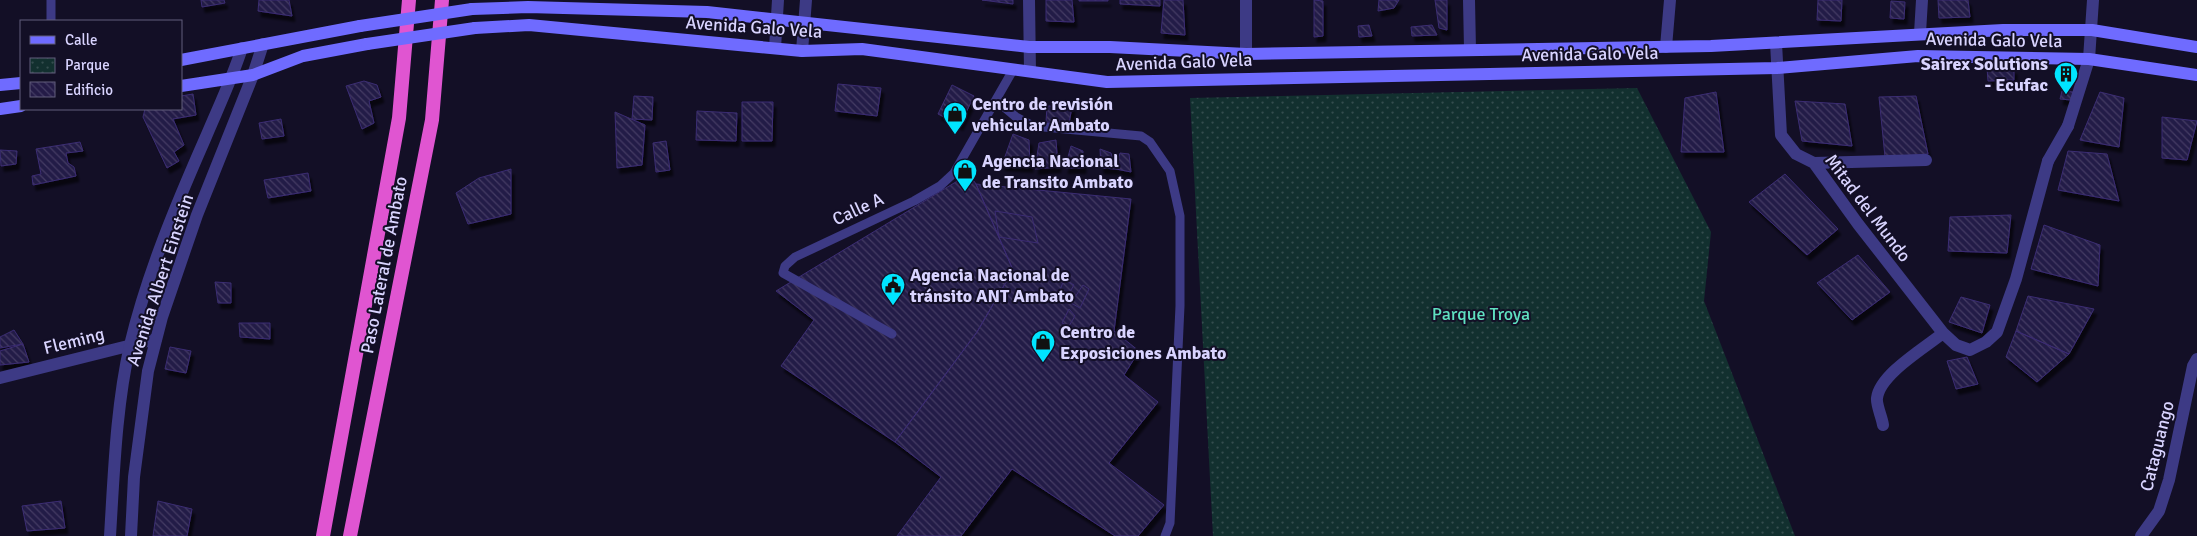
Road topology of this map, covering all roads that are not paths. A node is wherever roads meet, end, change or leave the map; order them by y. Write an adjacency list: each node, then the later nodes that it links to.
1 (51, 0): 13 (lane)
2 (409, 0): 52 (highway, Paso Lateral de Ambato)
3 (442, 0): 53 (highway, Paso Lateral de Ambato)
4 (778, 0): 12 (street)
5 (806, 0): 14 (street)
6 (1029, 0): 19 (street)
7 (1246, 0): 26 (street)
8 (1469, 0): 24 (street)
9 (1670, 0): 20 (street)
10 (1922, 0): 16 (street)
11 (2093, 0): 15 (street)
12 (777, 19): 14 (main road, Avenida Galo Vela); 18 (main road, Avenida Galo Vela, bridge); 23 (street)
13 (51, 20)
14 (805, 22): 19 (main road, Avenida Galo Vela); 25 (street)
15 (2092, 30): 16 (main road, Avenida Galo Vela); 21 (main road, Avenida Galo Vela); 27 (street)
16 (1920, 33): 17 (main road, Avenida Galo Vela)
17 (1776, 43): 20 (main road, Avenida Galo Vela); 29 (street, Mitad del Mundo)
18 (263, 44): 22 (main road, Avenida Galo Vela); 32 (street, Avenida Albert Einstein)
19 (1029, 47): 26 (main road, Avenida Galo Vela); 31 (street)
20 (1666, 47): 24 (main road, Avenida Galo Vela)
21 (2197, 47)
22 (242, 48): 28 (main road, Avenida Galo Vela); 34 (street, Avenida Albert Einstein)
23 (776, 48): 25 (main road, Avenida Galo Vela); 32 (main road, Avenida Galo Vela, bridge)
24 (1470, 49): 26 (main road, Avenida Galo Vela)
25 (802, 51): 30 (main road, Avenida Galo Vela)
26 (1246, 54)
27 (2089, 59): 29 (main road, Avenida Galo Vela); 33 (main road, Avenida Galo Vela); 43 (street, Mitad del Mundo)
28 (182, 60)
29 (1777, 68): 31 (main road, Avenida Galo Vela); 42 (street, Mitad del Mundo)
30 (1013, 70): 31 (main road, Avenida Galo Vela); 38 (lane, Calle A)
31 (1030, 71)
32 (253, 75): 34 (main road, Avenida Galo Vela); 45 (street, Avenida Albert Einstein)
33 (2197, 75)
34 (232, 79): 37 (main road, Avenida Galo Vela); 46 (street, Avenida Albert Einstein)
35 (20, 83): 36 (main road)
36 (0, 85)
37 (182, 86)
38 (997, 100): 44 (lane, Calle A); 54 (lane)
39 (20, 106): 40 (main road)
40 (0, 109)
41 (1926, 160): 42 (street)
42 (1814, 163): 43 (street, Mitad del Mundo)
43 (1943, 333): 49 (street)
44 (892, 334)
45 (156, 339): 46 (street, Fleming); 51 (street, Avenida Albert Einstein)
46 (130, 345): 48 (street, Fleming); 50 (street, Avenida Albert Einstein)
47 (2197, 359): 55 (street, Cataguango)
48 (0, 378)
49 (1883, 424)
50 (110, 536)
51 (130, 536)
52 (323, 536)
53 (350, 536)
54 (1165, 536)
55 (2141, 536)

